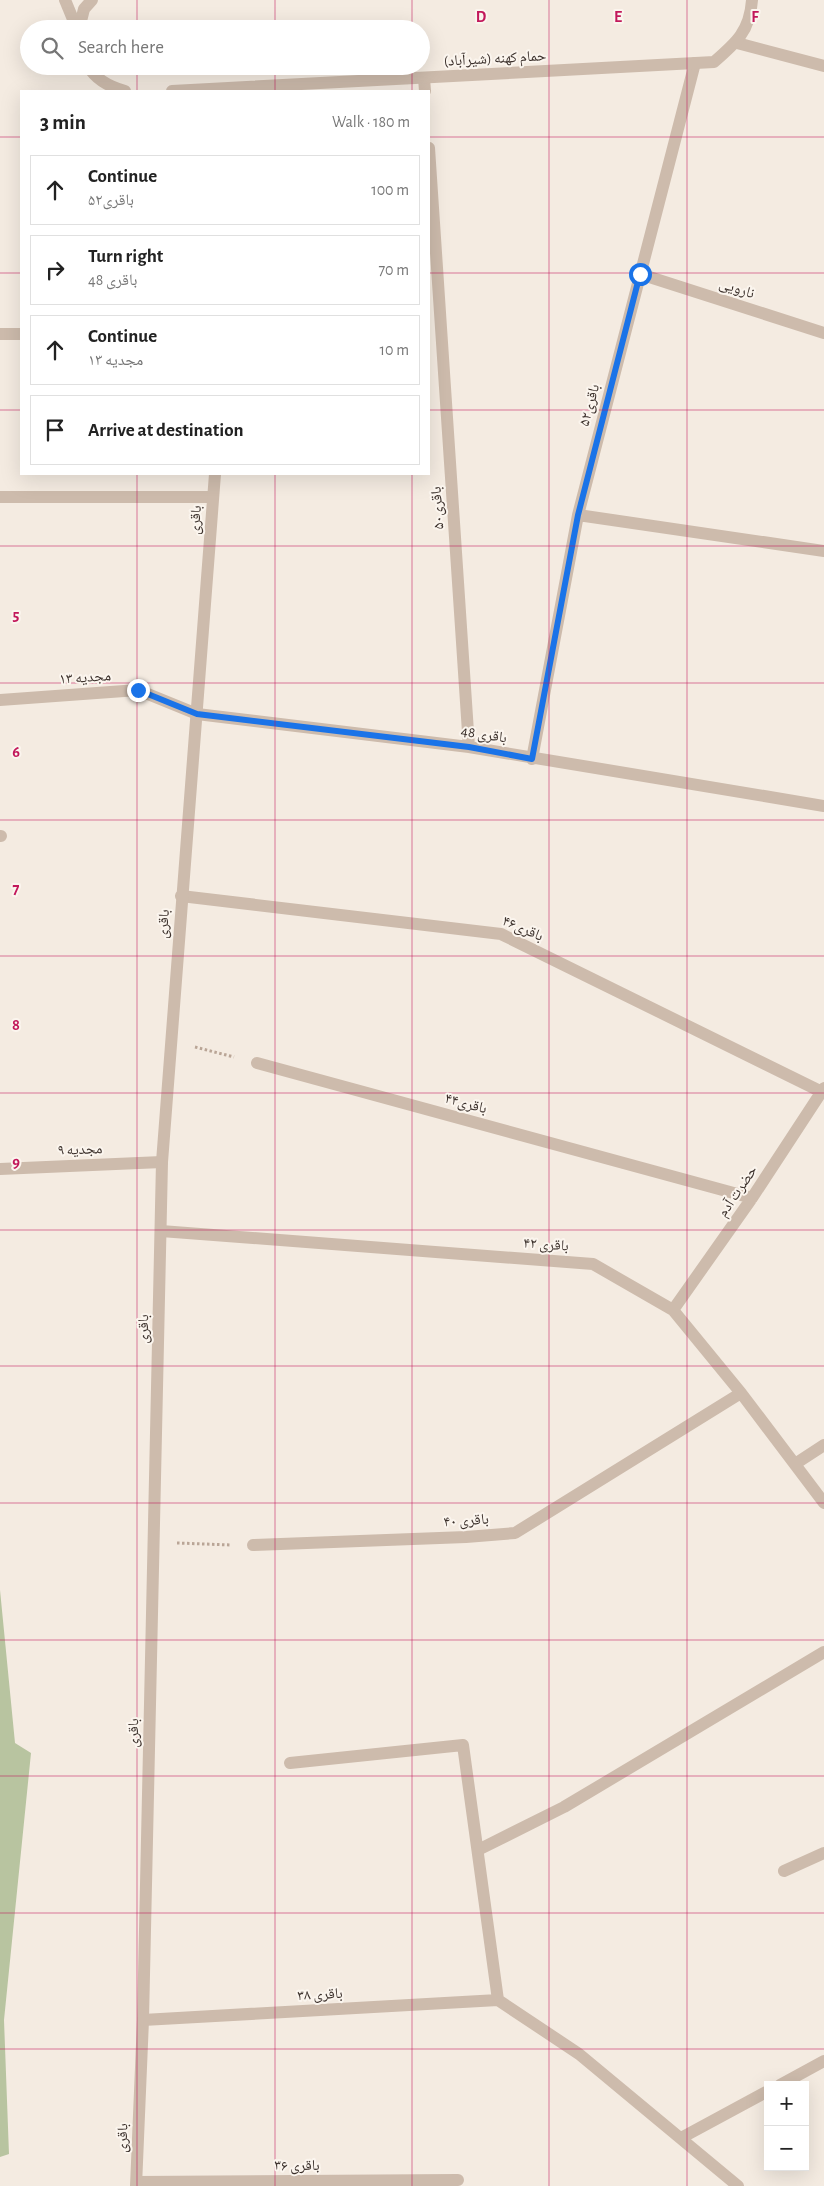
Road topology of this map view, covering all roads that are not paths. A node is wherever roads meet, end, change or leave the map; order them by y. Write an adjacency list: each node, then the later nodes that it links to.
1 (65, 0): 4 (street)
2 (92, 0): 5 (street)
3 (752, 0): 6 (street, حمام کهنه (شیرآباد))
4 (74, 20)
5 (81, 20)
6 (736, 43): 7 (street, حمام کهنه (شیرآباد)); 8 (street)
7 (695, 63): 10 (street, حمام کهنه (شیرآباد)); 16 (street, باقری۵۲)
8 (824, 66)
9 (93, 75): 12 (street)
10 (424, 78): 11 (street, حمام کهنه (شیرآباد)); 14 (street)
11 (251, 89): 13 (street, حمام کهنه (شیرآباد))
12 (122, 90)
13 (212, 90)
14 (425, 90)
15 (430, 163): 27 (street, باقری۵۰)
16 (640, 274): 17 (street, نارویی); 23 (street, باقری۵۲)
17 (824, 332)
18 (0, 334): 19 (street)
19 (20, 334)
20 (215, 475): 22 (street, باقری)
21 (0, 497): 22 (street)
22 (213, 497): 26 (street, باقری)
23 (578, 515): 24 (street); 28 (street, باقری۵۲)
24 (824, 551)
25 (0, 700): 26 (street, مجدیه ۱۳)
26 (197, 714): 27 (street, باقری 48); 30 (street, باقری)
27 (469, 747): 28 (street, باقری 48)
28 (532, 759): 29 (street, باقری 48)
29 (824, 806)
30 (181, 896): 32 (street, باقری۴۶); 33 (street, باقری)
31 (257, 1063): 35 (street, باقری۴۴)
32 (823, 1090): 35 (street, حضرت آدم)
33 (162, 1162): 34 (street, مجدیه ۹); 36 (street, باقری)
34 (0, 1168)
35 (752, 1198): 37 (street, حضرت آدم)
36 (161, 1231): 37 (street, باقری ۴۲); 49 (street, باقری)
37 (674, 1310): 38 (street, باقری ۴۲)
38 (741, 1393): 40 (street, باقری ۴۲); 42 (street, باقری ۴۰)
39 (824, 1444): 40 (street)
40 (795, 1464): 41 (street, باقری ۴۲)
41 (824, 1502)
42 (254, 1545)
43 (824, 1652): 45 (street)
44 (290, 1763): 45 (street)
45 (478, 1850): 48 (street)
46 (824, 1853): 47 (street)
47 (784, 1871)
48 (498, 2000): 49 (street, باقری ۳۸); 53 (street)
49 (143, 2020): 55 (street, باقری)
50 (824, 2061): 51 (street)
51 (787, 2081)
52 (764, 2093): 53 (street)
53 (681, 2138): 56 (street)
54 (458, 2180): 55 (street, باقری ۳۶)
55 (137, 2184)
56 (738, 2186)

